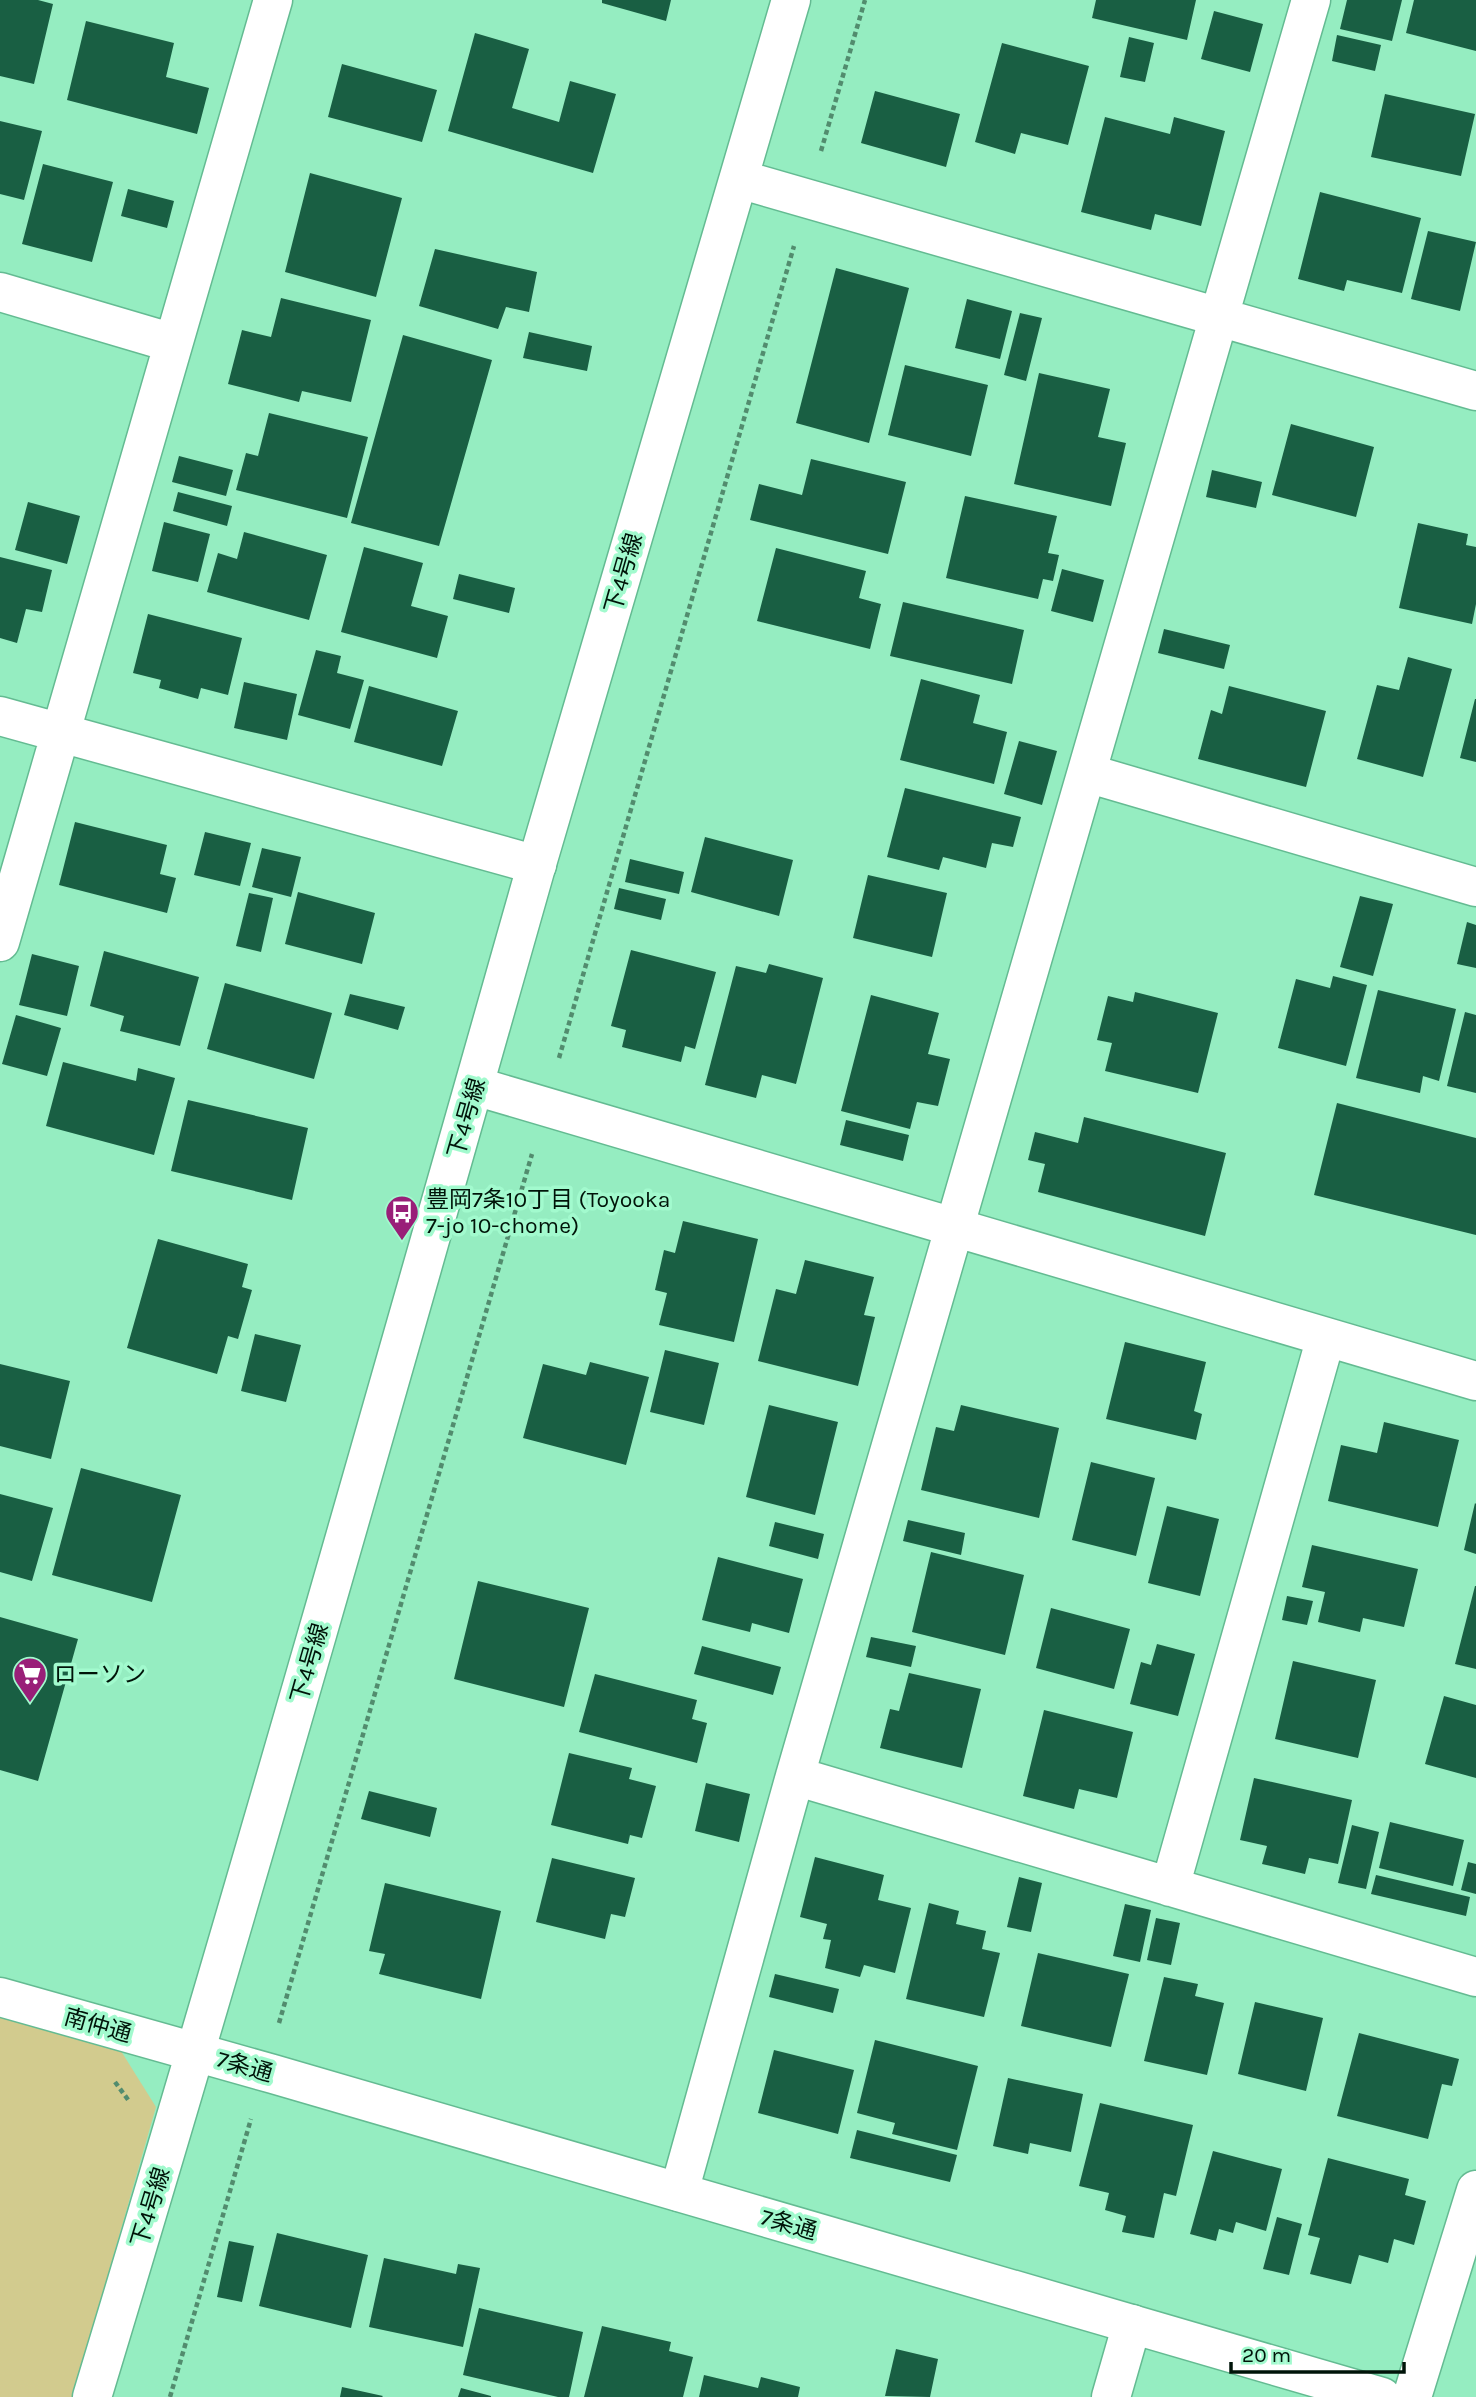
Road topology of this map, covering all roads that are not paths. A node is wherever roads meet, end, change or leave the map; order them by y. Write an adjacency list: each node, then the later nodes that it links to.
1 (273, 0): 7 (street)
2 (791, 0): 4 (street, 下4号線)
3 (1311, 0): 6 (street)
4 (739, 179): 6 (street); 12 (street, 下4号線)
5 (0, 292): 7 (street)
6 (1218, 317): 8 (street); 11 (street)
7 (173, 343): 10 (street)
8 (1476, 391)
9 (0, 716): 10 (street)
10 (61, 734): 12 (street); 14 (street)
11 (1087, 773): 13 (street); 16 (street)
12 (537, 865): 15 (street, 下4号線)
13 (1476, 887)
14 (0, 942)
15 (475, 1086): 16 (street); 23 (street, 下4号線)
16 (956, 1228): 17 (street); 19 (street)
17 (1326, 1337): 18 (street); 20 (street)
18 (1476, 1381)
19 (795, 1776): 20 (street); 25 (street)
20 (1170, 1886): 21 (street)
21 (1476, 1977)
22 (0, 1997): 23 (street, 南仲通)
23 (196, 2053): 25 (street, 7条通); 27 (street, 下4号線)
24 (1476, 2190): 30 (street)
25 (678, 2192): 26 (street, 7条通)
26 (1132, 2324): 28 (street); 29 (street, 7条通)
27 (92, 2397)
28 (1111, 2397)
29 (1382, 2397)
30 (1412, 2397)

